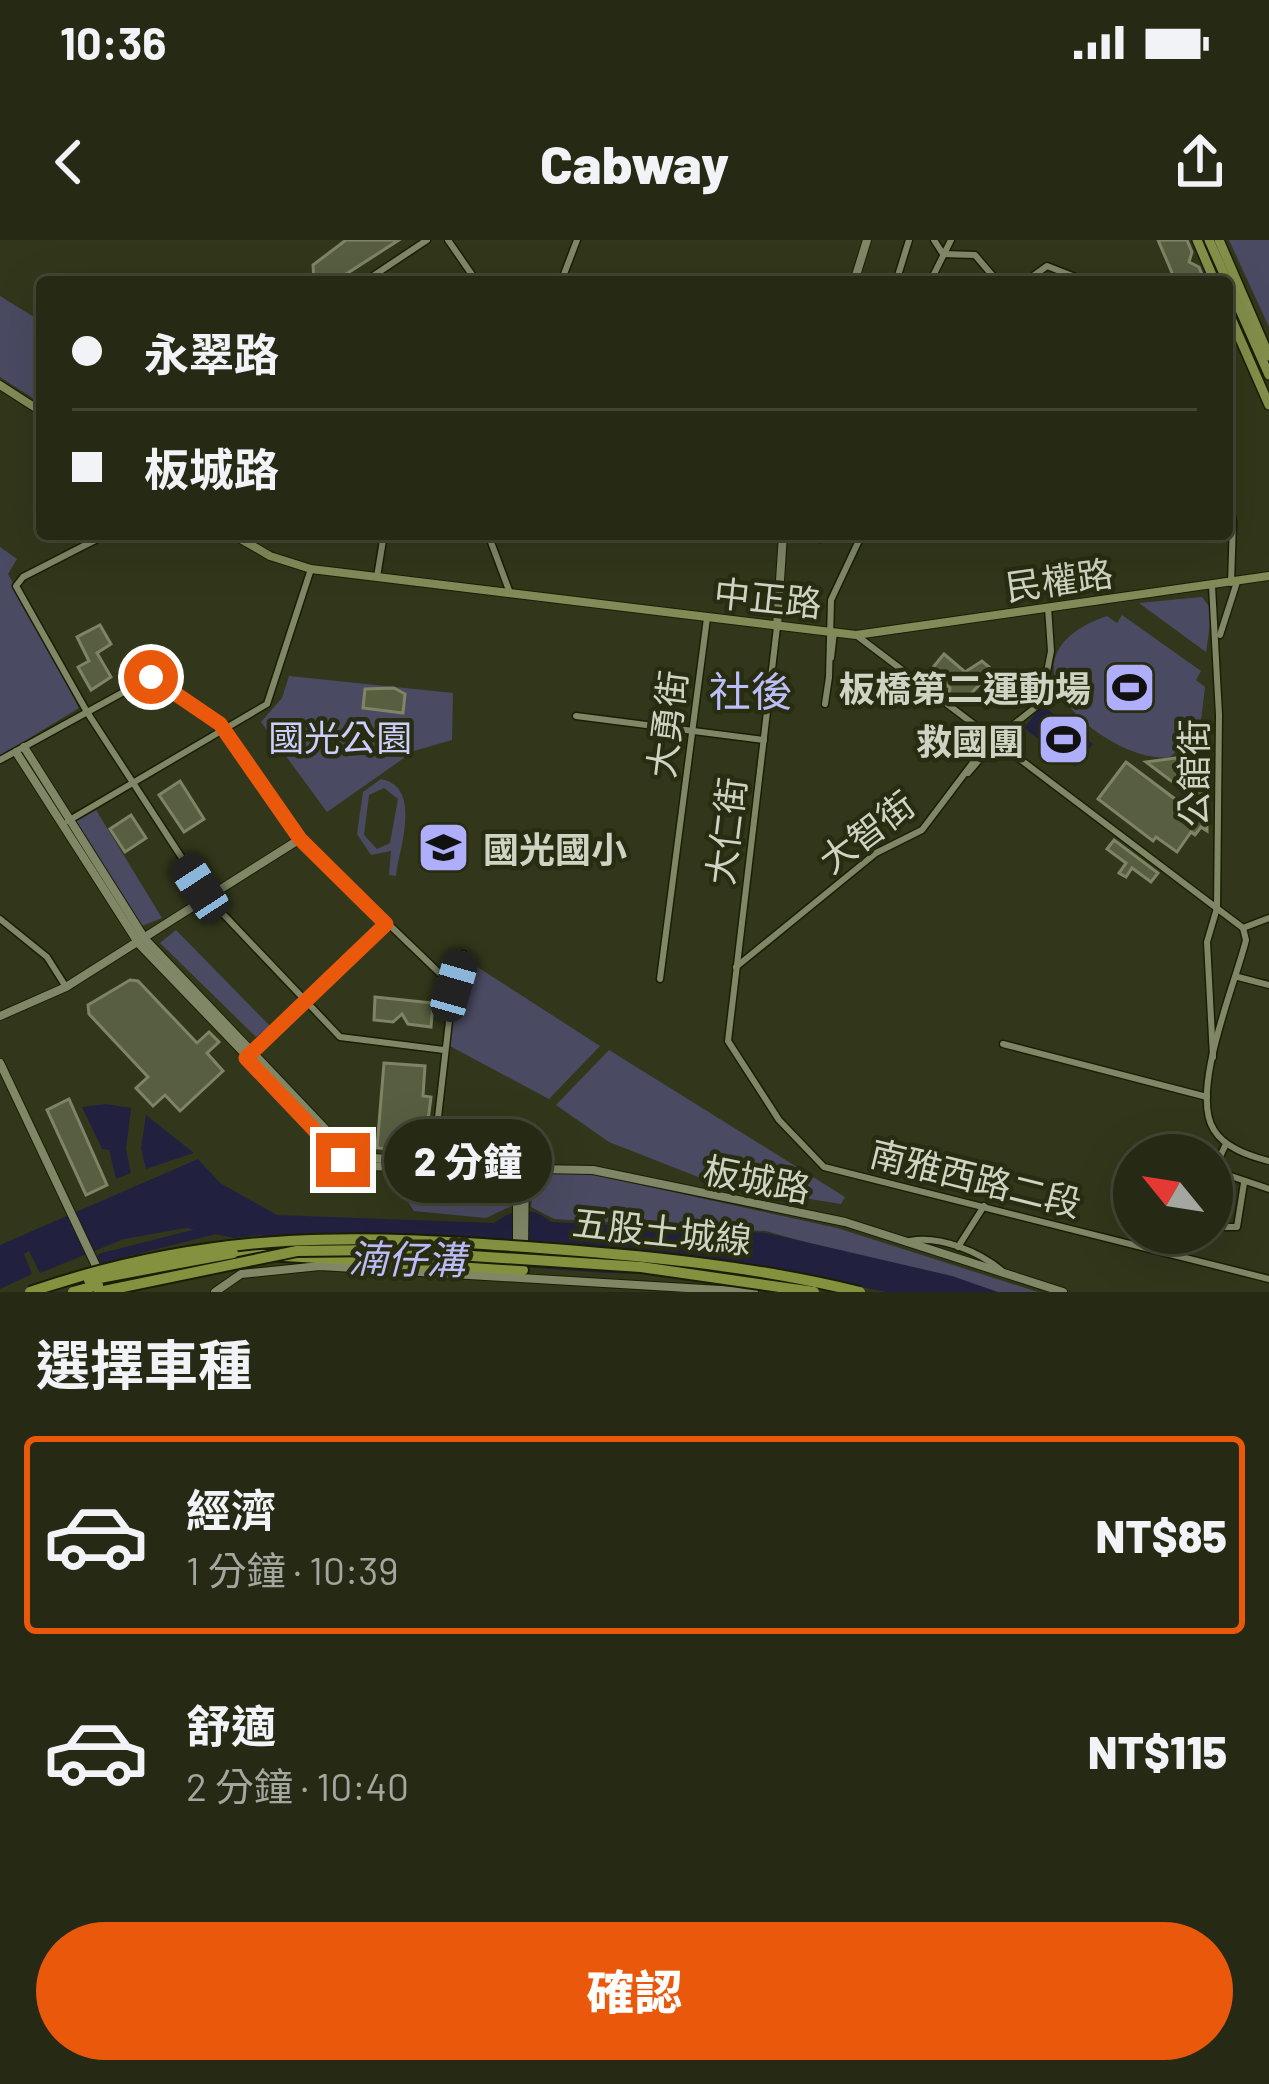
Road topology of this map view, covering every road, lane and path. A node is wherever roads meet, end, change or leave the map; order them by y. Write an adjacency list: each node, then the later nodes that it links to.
1 (427, 240): 12 (street)
2 (448, 240): 13 (street)
3 (577, 240): 14 (street)
4 (867, 240): 15 (street)
5 (909, 240): 16 (street)
6 (934, 240): 11 (street)
7 (951, 240): 11 (street)
8 (1197, 240): 21 (main road)
9 (1209, 240): 22 (main road)
10 (1219, 240): 25 (main road)
11 (943, 254): 17 (street); 18 (street)
12 (373, 276)
13 (473, 276)
14 (563, 276)
15 (856, 276)
16 (898, 276)
17 (933, 276)
18 (993, 276)
19 (1034, 276): 20 (street)
20 (1073, 276)
21 (1212, 276)
22 (1223, 276)
23 (1233, 300): 26 (main road)
24 (1233, 320): 26 (main road)
25 (1269, 356)
26 (1265, 380): 28 (main road)
27 (1, 384): 29 (main road)
28 (1269, 405)
29 (36, 408)
30 (1233, 523): 40 (street)
31 (96, 540): 50 (street)
32 (242, 540): 37 (main road, 中正路)
33 (383, 540): 39 (street)
34 (490, 540): 42 (street)
35 (783, 540): 45 (street)
36 (859, 540): 46 (street)
37 (311, 569): 39 (main road, 中正路); 53 (street)
38 (1269, 576): 40 (main road, 民權路)
39 (377, 578): 42 (main road, 中正路)
40 (1234, 583): 41 (main road, 民權路); 48 (street)
41 (1212, 586): 43 (main road, 民權路); 48 (street)
42 (510, 593): 44 (main road, 中正路)
43 (1048, 608): 47 (main road, 民權路); 55 (street, 大智街)
44 (707, 618): 45 (main road, 中正路); 52 (street, 大勇街)
45 (777, 627): 46 (main road, 中正路); 54 (street, 大仁街)
46 (830, 632): 47 (main road, 中正路); 49 (street)
47 (856, 635): 55 (street, 中正路)
48 (1218, 638): 62 (street, 公館街)
49 (825, 704)
50 (87, 712): 53 (street); 56 (street); 58 (street)
51 (576, 716): 52 (street)
52 (692, 732): 54 (street); 71 (street, 大勇街)
53 (227, 733): 58 (street); 60 (street)
54 (764, 740): 69 (street, 大仁街)
55 (995, 740): 62 (street, 中正路); 69 (street, 大智街)
56 (20, 749): 57 (street); 59 (street, 板城路)
57 (0, 760)
58 (133, 785): 59 (street); 61 (street)
59 (65, 823): 67 (street, 板城路)
60 (300, 839): 61 (street); 65 (street)
61 (208, 898): 67 (street); 76 (street)
62 (1217, 908): 66 (street, 中正路); 77 (street, 公館街)
63 (1269, 918): 66 (street)
64 (0, 919): 74 (street)
65 (386, 924): 73 (street); 76 (street)
66 (1243, 928): 70 (street)
67 (142, 942): 74 (street); 83 (street, 板城路)
68 (463, 954): 73 (street)
69 (736, 967): 79 (street, 大仁街)
70 (1237, 977): 72 (street); 75 (street)
71 (660, 979)
72 (1269, 985)
73 (454, 986): 81 (street)
74 (66, 987): 78 (street)
75 (1230, 1000): 77 (street); 84 (street)
76 (305, 1001): 81 (street); 83 (street)
77 (1212, 1006): 84 (street, 公館街)
78 (0, 1016)
79 (728, 1041): 96 (street, 南雅西路二段)
80 (1003, 1044): 87 (street)
81 (444, 1050): 91 (street)
82 (0, 1052): 86 (street)
83 (249, 1055): 91 (street, 板城路)
84 (1213, 1057): 87 (street)
85 (0, 1064): 86 (street)
86 (7, 1079): 108 (street)
87 (1207, 1097): 88 (street)
88 (1217, 1134)
89 (1233, 1147): 90 (street)
90 (1269, 1161)
91 (432, 1170): 92 (street, 板城路)
92 (521, 1171): 98 (street, 板城路); 102 (street, bridge)
93 (1233, 1179): 94 (street)
94 (1244, 1183): 95 (street); 97 (street)
95 (1269, 1189)
96 (984, 1206): 99 (street); 104 (street, 南雅西路二段)
97 (1233, 1227)
98 (910, 1241): 99 (street); 103 (street, 板城路)
99 (958, 1247): 103 (street)
100 (231, 1256): 101 (highway); 102 (highway); 105 (highway, bridge); 106 (highway, bridge)
101 (320, 1267): 102 (street); 109 (street)
102 (519, 1272): 110 (street)
103 (1005, 1273): 113 (street, 板城路)
104 (1269, 1279)
105 (33, 1292): 112 (highway, 五股土城線, bridge)
106 (73, 1292)
107 (100, 1292): 111 (highway, 五股土城線, bridge)
108 (111, 1292)
109 (215, 1292)
110 (754, 1292)
111 (814, 1292)
112 (860, 1292)
113 (1063, 1292)

